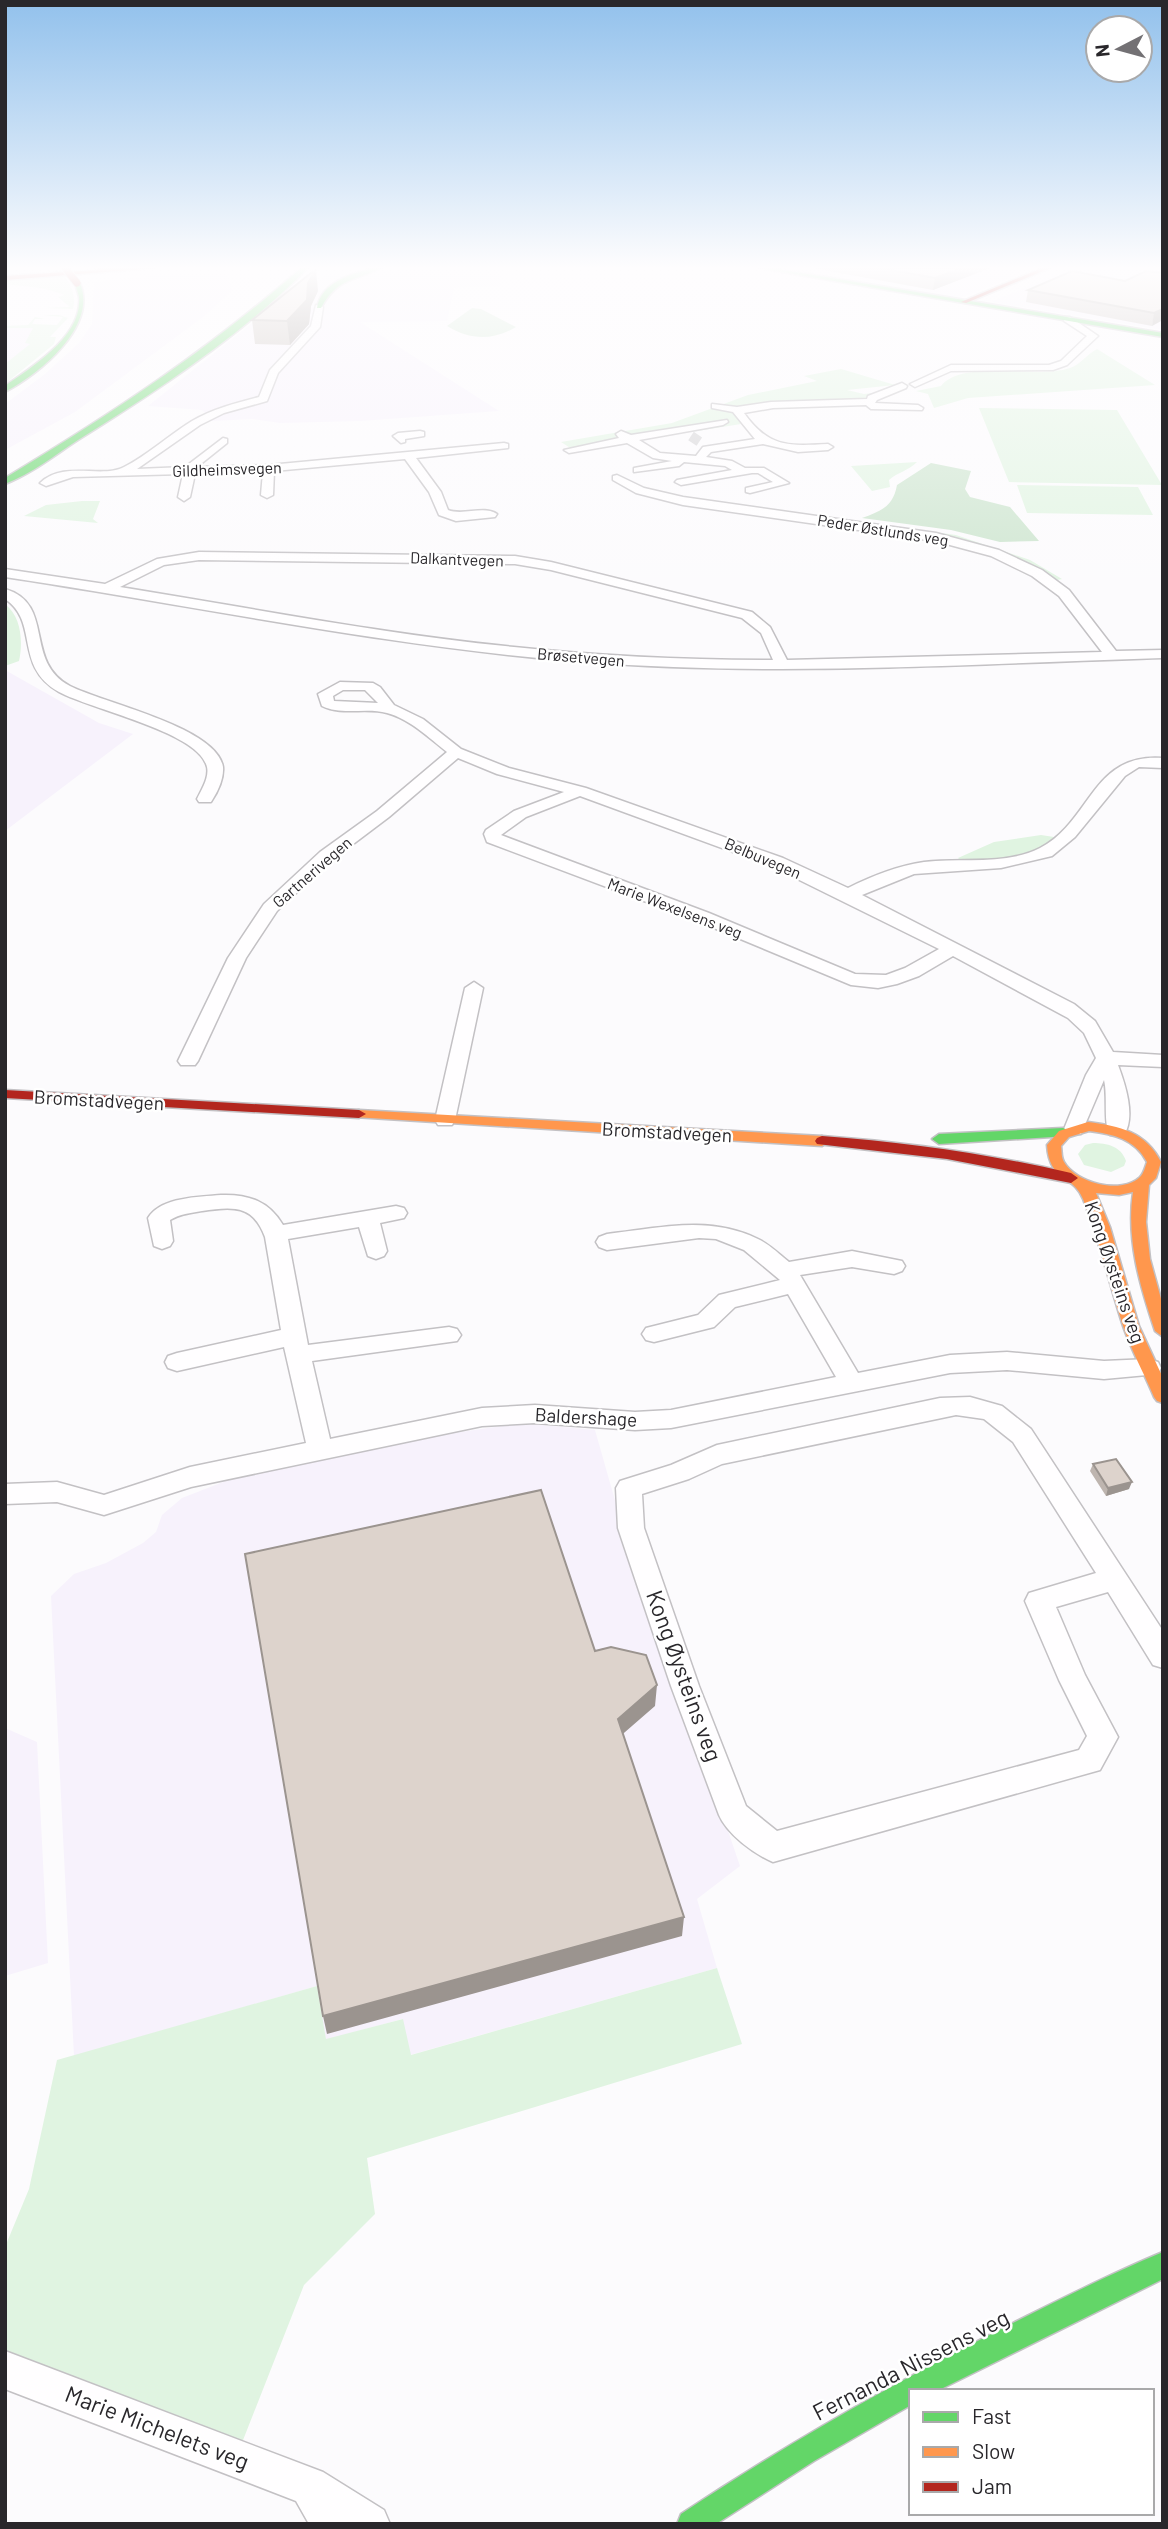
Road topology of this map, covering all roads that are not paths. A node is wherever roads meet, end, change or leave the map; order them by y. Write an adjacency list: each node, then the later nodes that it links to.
1 (144, 386): 18 (main road)
2 (157, 386): 18 (main road)
3 (268, 386): 5 (street)
4 (902, 386): 8 (street)
5 (259, 401): 10 (street); 11 (street)
6 (716, 406): 9 (street)
7 (918, 408): 8 (street)
8 (871, 409): 9 (street)
9 (737, 410): 22 (street)
10 (215, 414): 12 (street); 36 (street)
11 (257, 416)
12 (241, 419)
13 (723, 422): 15 (street)
14 (669, 423): 15 (street)
15 (679, 429): 17 (street); 23 (street)
16 (420, 433): 20 (street)
17 (622, 435): 27 (street); 30 (street)
18 (73, 436): 28 (main road); 34 (main road); 38 (main road); 44 (main road)
19 (462, 438): 26 (street)
20 (401, 440)
21 (223, 441): 32 (street)
22 (764, 441): 23 (street); 25 (street)
23 (700, 442): 30 (street)
24 (504, 446): 26 (street, Gildheimsvegen)
25 (828, 447)
26 (471, 449): 29 (street, Gildheimsvegen)
27 (569, 450)
28 (19, 454)
29 (409, 456): 31 (street, Gildheimsvegen); 47 (street)
30 (699, 460): 33 (street); 35 (street)
31 (270, 468): 32 (street, Gildheimsvegen); 43 (street)
32 (190, 469): 36 (street, Gildheimsvegen); 45 (street)
33 (638, 470)
34 (5, 471)
35 (743, 471): 39 (street); 41 (street)
36 (125, 472): 40 (street, Gildheimsvegen)
37 (617, 478): 42 (street, Peder Østlunds veg)
38 (5, 482)
39 (681, 482)
40 (46, 483)
41 (750, 490)
42 (653, 494): 46 (street); 52 (street, Peder Østlunds veg)
43 (267, 495)
44 (5, 496)
45 (184, 496)
46 (640, 501)
47 (491, 514)
48 (5, 573): 49 (street, Brøsetvegen)
49 (104, 590): 53 (street, Brøsetvegen); 53 (street, Dalkantvegen)
50 (5, 593): 58 (street)
51 (1163, 654): 52 (street, Brøsetvegen)
52 (1112, 655): 53 (street, Brøsetvegen)
53 (782, 665)
54 (389, 708): 55 (street, Belbuvegen)
55 (456, 752): 57 (street, Belbuvegen); 63 (street, Gartnerivegen)
56 (1163, 763): 59 (street)
57 (580, 791): 59 (street, Belbuvegen); 60 (street, Marie Wexelsens veg)
58 (205, 799)
59 (849, 895): 60 (street, Belbuvegen)
60 (952, 949): 62 (street, Belbuvegen)
61 (474, 988): 66 (street)
62 (1106, 1058): 64 (street); 67 (street); 68 (street, Belbuvegen)
63 (188, 1061)
64 (1163, 1061)
65 (5, 1094): 66 (main road, Bromstadvegen)
66 (445, 1120): 70 (main road, Bromstadvegen)
67 (1068, 1131): 68 (main road); 70 (main road, Bromstadvegen); 72 (main road)
68 (1123, 1132): 69 (main road); 71 (main road)
69 (1163, 1143)
70 (889, 1145): 72 (main road, Bromstadvegen)
71 (1151, 1178): 72 (main road); 81 (main road, Kong Øysteins veg)
72 (1078, 1181): 86 (main road, Kong Øysteins veg)
73 (396, 1213): 74 (street)
74 (368, 1218): 75 (street); 78 (street)
75 (275, 1234): 76 (street); 84 (street)
76 (162, 1241)
77 (607, 1242): 80 (street)
78 (376, 1251)
79 (894, 1266): 80 (street)
80 (789, 1278): 83 (street); 87 (street)
81 (1163, 1331)
82 (449, 1335): 84 (street)
83 (654, 1335)
84 (296, 1345): 85 (street); 89 (street)
85 (177, 1362)
86 (1149, 1368): 87 (street, Baldershage); 88 (main road, Kong Øysteins veg)
87 (852, 1383): 89 (street, Baldershage)
88 (1163, 1397)
89 (320, 1450): 90 (street, Baldershage)
90 (5, 1494)
91 (1114, 1579): 91 (street, Kong Øysteins veg); 92 (street, Kong Øysteins veg)
92 (1163, 1656)
93 (1163, 2265): 95 (main road, Fernanda Nissens veg)
94 (5, 2370): 97 (street, Marie Michelets veg)
95 (912, 2389)
96 (909, 2391): 100 (main road, Fernanda Nissens veg)
97 (309, 2486): 98 (street); 99 (street, Marie Michelets veg)
98 (332, 2524)
99 (370, 2524)
100 (691, 2524)

